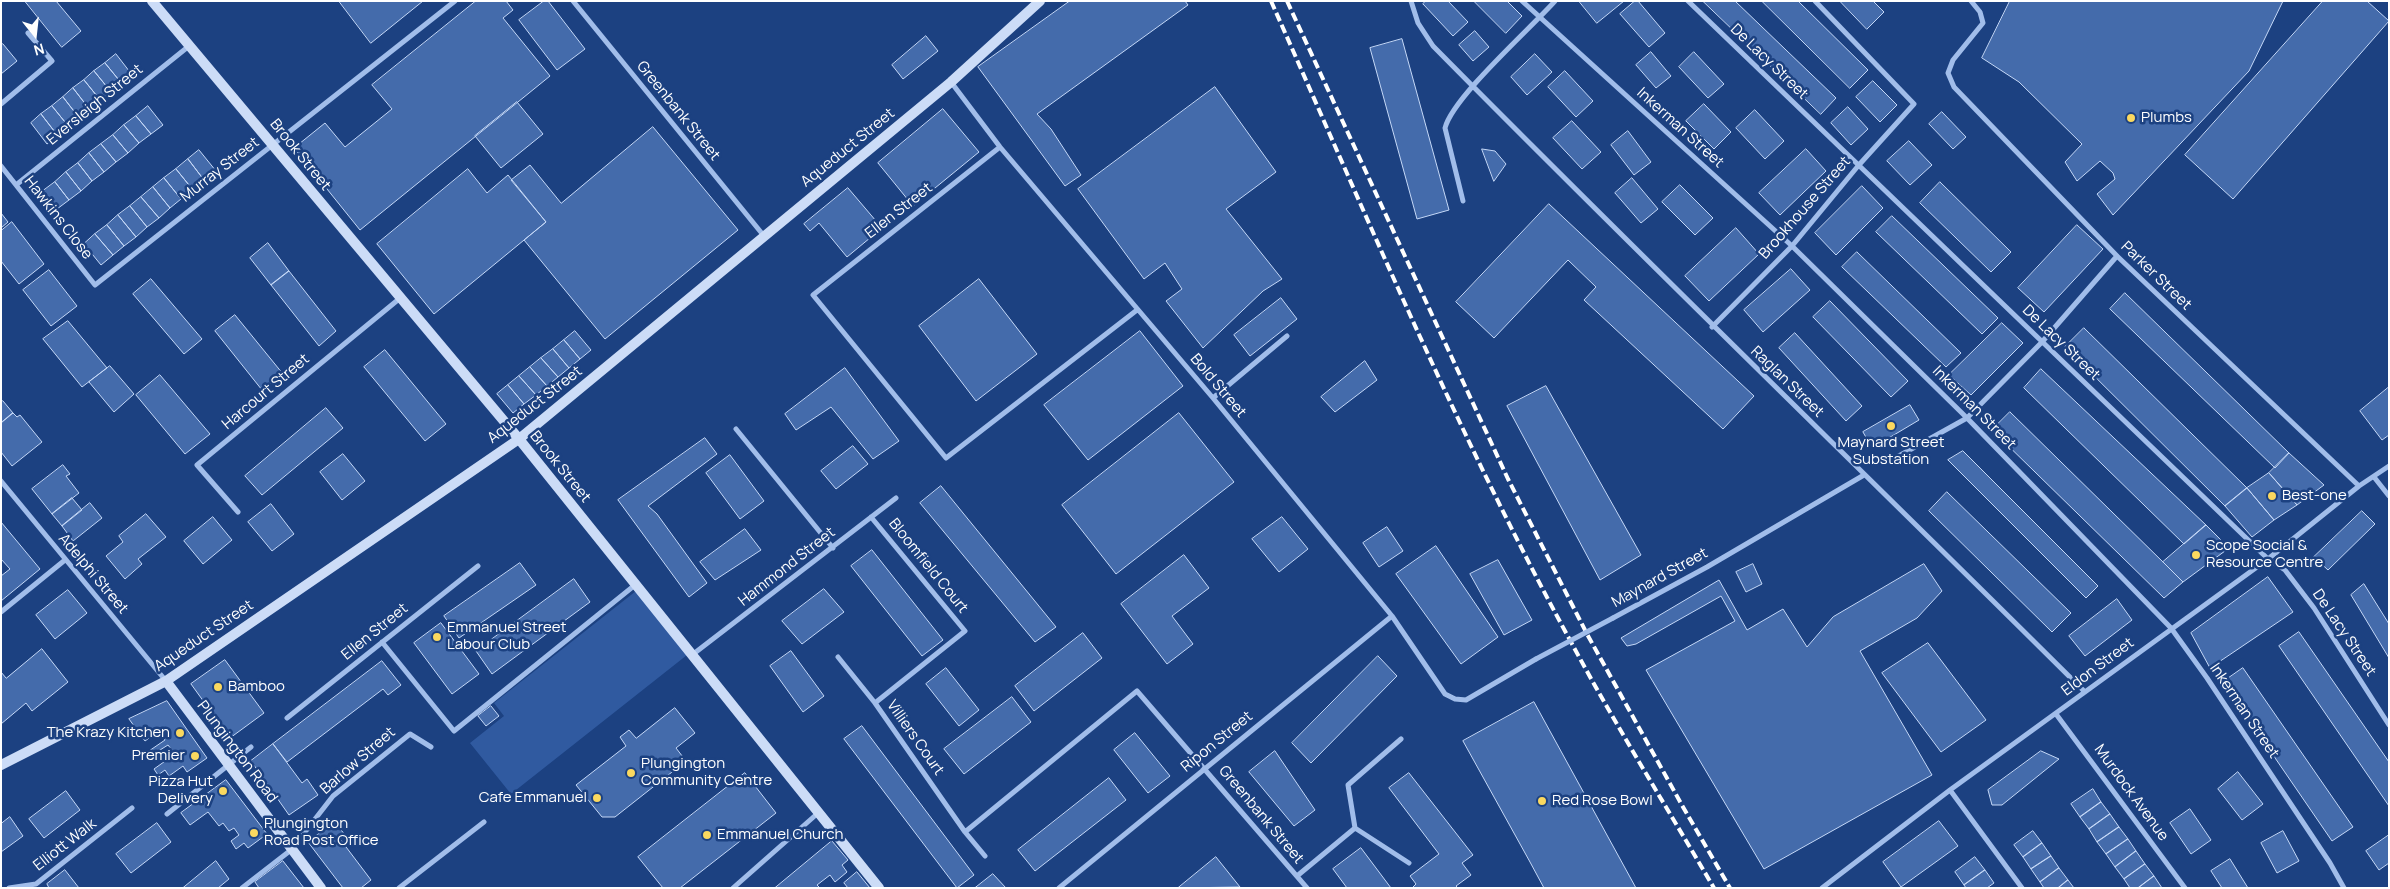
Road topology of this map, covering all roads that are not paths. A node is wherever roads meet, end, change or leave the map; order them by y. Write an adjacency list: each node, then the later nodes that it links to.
1 (152, 1): 13 (street, Brook Street)
2 (455, 1): 17 (street, Murray Street)
3 (573, 1): 23 (street, Greenbank Street)
4 (1040, 1): 14 (street, Aqueduct Street)
5 (1411, 1): 15 (street, Raglan Street)
6 (1522, 1): 11 (street, Inkerman Street)
7 (1555, 1): 11 (street)
8 (1688, 1): 20 (street, De Lacy Street)
9 (1815, 1): 20 (street, Brookhouse Street)
10 (1971, 1): 25 (street, Parker Street)
11 (1539, 19): 15 (street); 24 (street, Inkerman Street)
12 (28, 32): 16 (street)
13 (190, 45): 17 (street, Brook Street); 21 (street, Eversleigh Street)
14 (950, 82): 18 (street, Bold Street); 23 (street, Aqueduct Street)
15 (1473, 87): 22 (street); 29 (street, Raglan Street)
16 (1, 104)
17 (272, 145): 26 (street, Murray Street); 27 (street, Brook Street)
18 (1000, 147): 28 (street, Bold Street); 28 (street, Ellen Street)
19 (1, 166): 21 (street, Hawkins Close)
20 (1858, 166): 24 (street, Brookhouse Street); 31 (street, De Lacy Street)
21 (16, 185): 26 (street, Hawkins Close)
22 (1463, 201)
23 (764, 236): 35 (street, Aqueduct Street)
24 (1792, 246): 29 (street, Brookhouse Street); 33 (street, Inkerman Street)
25 (2117, 256): 31 (street); 41 (street, Parker Street)
26 (95, 285)
27 (399, 298): 35 (street, Brook Street); 44 (street, Harcourt Street)
28 (1137, 310): 32 (street, Bold Street)
29 (1712, 327): 38 (street, Raglan Street)
30 (1287, 336): 32 (street)
31 (2042, 342): 33 (street); 47 (street, De Lacy Street)
32 (1213, 398): 52 (street, Bold Street)
33 (1967, 418): 36 (street); 53 (street, Inkerman Street)
34 (736, 429): 46 (street)
35 (519, 439): 50 (street, Brook Street); 58 (street, Aqueduct Street)
36 (1888, 462)
37 (2389, 466): 39 (street, Eldon Street)
38 (1864, 475): 59 (street, Raglan Street); 60 (street, Maynard Street, bridge)
39 (2374, 477): 41 (street, Eldon Street); 42 (street)
40 (2, 483): 48 (street, Adelphi Street)
41 (2359, 486): 47 (street, Eldon Street)
42 (2389, 496)
43 (896, 498): 45 (street, Hammond Street)
44 (238, 512)
45 (871, 517): 46 (street, Hammond Street); 54 (street, Bloomfield Court)
46 (832, 548): 56 (street, Hammond Street)
47 (2268, 558): 53 (street, Eldon Street); 64 (street, De Lacy Street)
48 (65, 560): 51 (street); 58 (street, Adelphi Street)
49 (478, 566): 55 (street, Ellen Street)
50 (635, 585): 55 (street); 56 (street, Brook Street)
51 (1, 612)
52 (1392, 616): 60 (street, Bold Street); 70 (street, Ripon Street)
53 (2171, 628): 59 (street, Eldon Street); 93 (street, Inkerman Street)
54 (965, 631): 61 (street, Villiers Court)
55 (382, 642): 63 (street, Ellen Street)
56 (692, 656): 73 (street, Brook Street)
57 (838, 657): 61 (street)
58 (166, 682): 68 (street, Aqueduct Street); 69 (street, Plungington Road)
59 (2086, 692): 62 (street, Eldon Street)
60 (1466, 700)
61 (875, 703): 77 (street, Villiers Court)
62 (2056, 714): 71 (street, Eldon Street); 92 (street, Murdock Avenue)
63 (287, 718)
64 (2389, 724)
65 (1401, 739): 76 (street)
66 (251, 747): 69 (street)
67 (431, 747): 78 (street, Barlow Street)
68 (1, 765)
69 (228, 765): 74 (street); 78 (street, Plungington Road)
70 (1205, 768): 77 (street, Greenbank Street); 81 (street, Greenbank Street); 88 (street, Ripon Street)
71 (1950, 790): 90 (street, Eldon Street); 91 (street)
72 (132, 808): 82 (street, Elliott Walk)
73 (818, 813): 86 (street); 87 (street, Brook Street)
74 (167, 814)
75 (484, 822): 85 (street)
76 (1355, 828): 80 (street); 81 (street)
77 (965, 832): 79 (street, Villiers Court)
78 (291, 850): 83 (street, Barlow Street); 84 (street, Plungington Road)
79 (985, 856)
80 (1409, 863)
81 (1297, 876): 89 (street, Greenbank Street)
82 (9, 888)
83 (242, 888)
84 (321, 888)
85 (399, 888)
86 (733, 888)
87 (879, 888)
88 (1058, 888)
89 (1307, 888)
90 (1822, 888)
91 (2022, 888)
92 (2185, 888)
93 (2344, 888)

